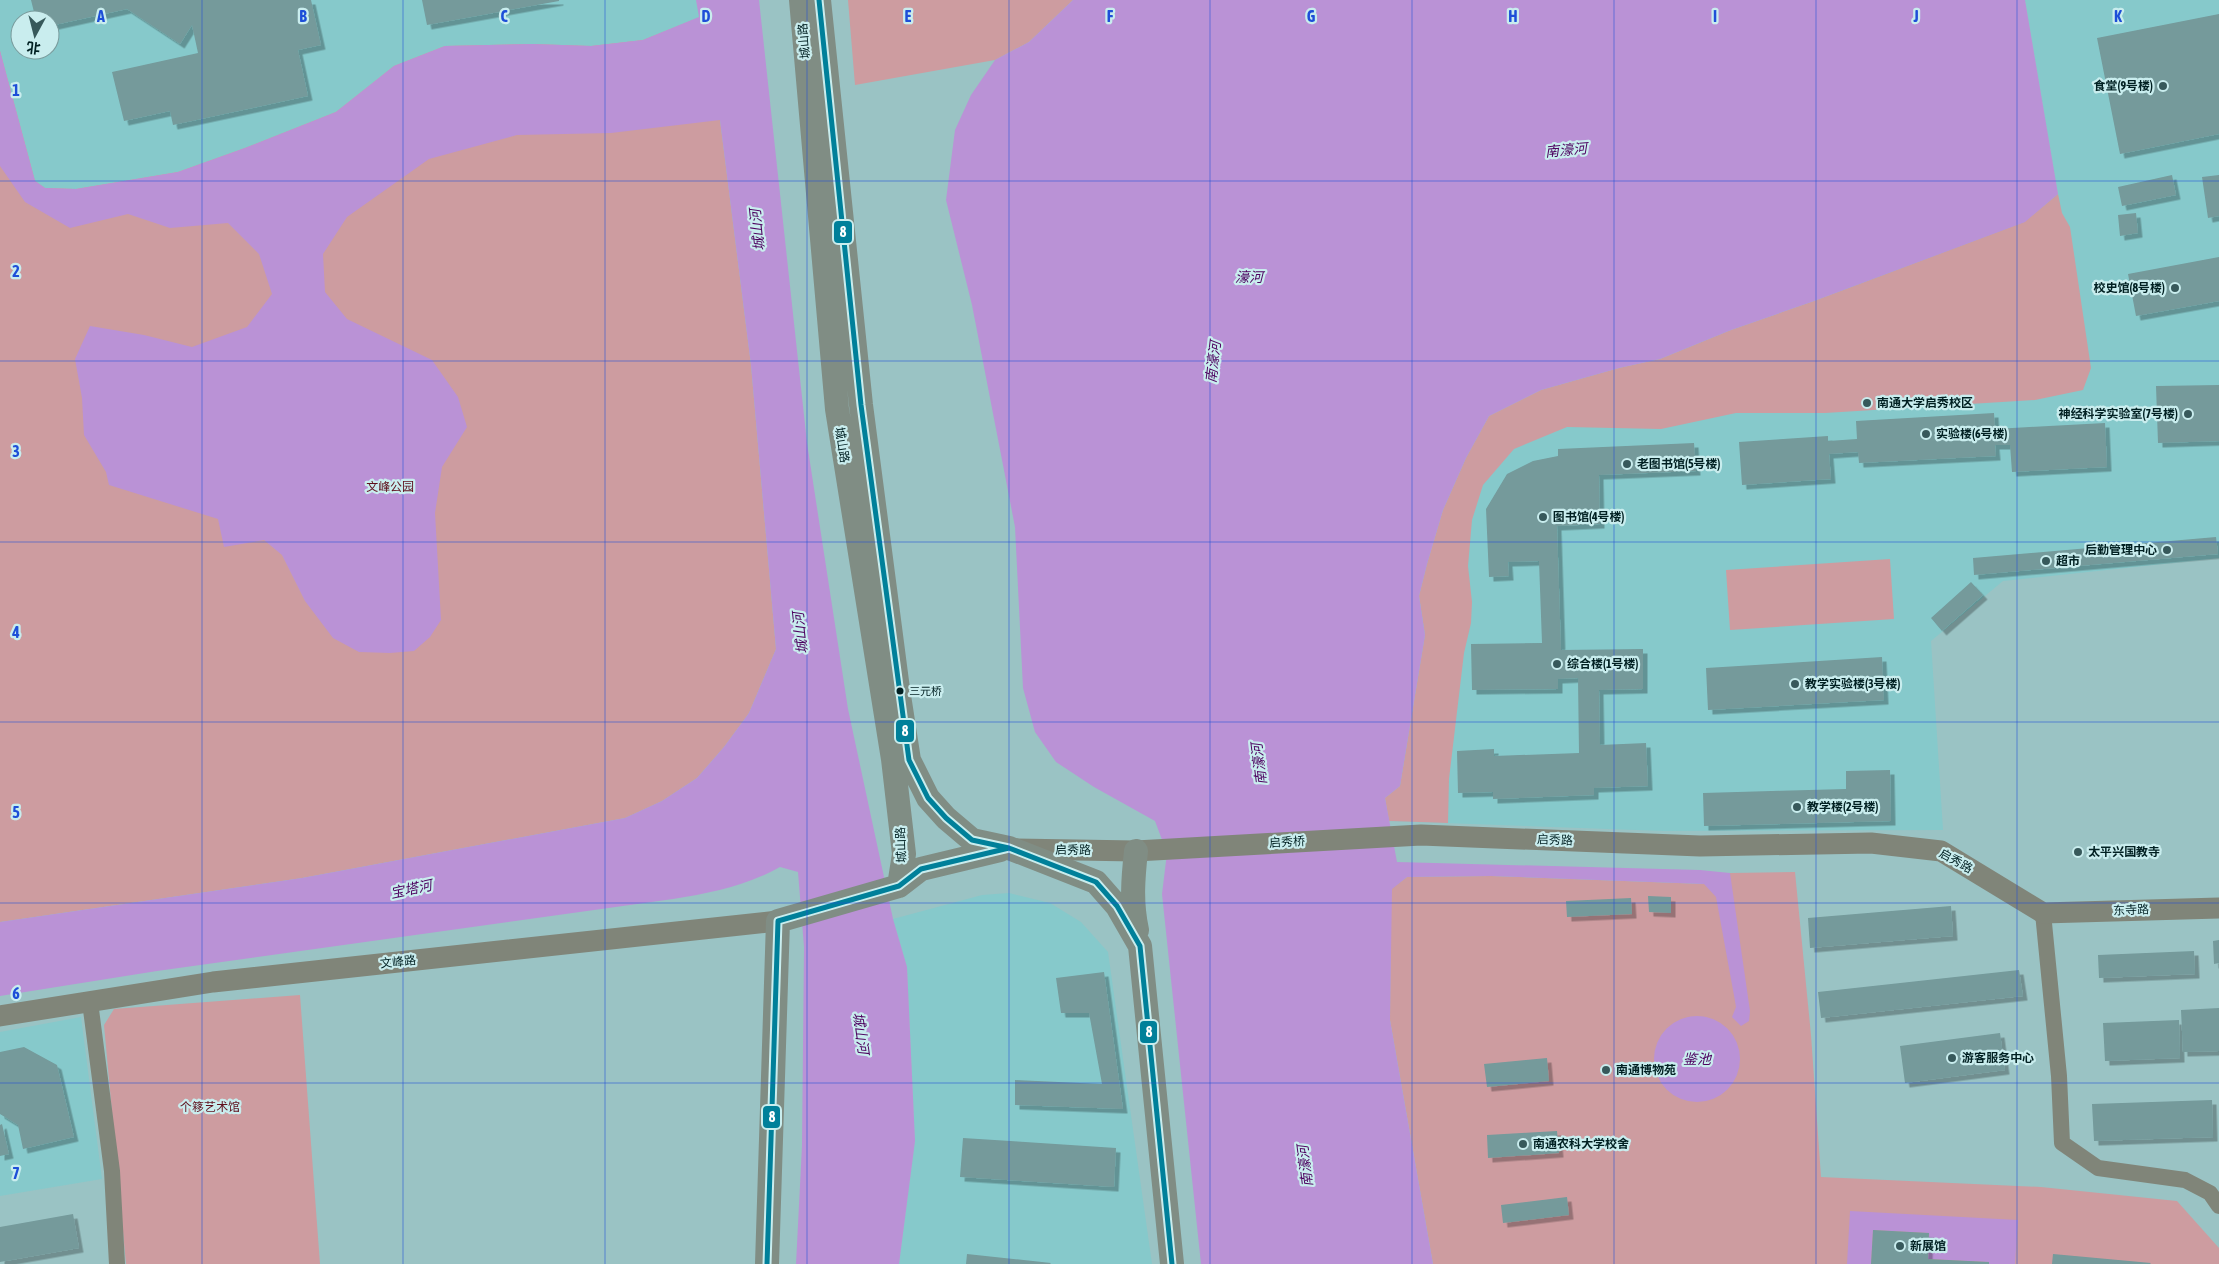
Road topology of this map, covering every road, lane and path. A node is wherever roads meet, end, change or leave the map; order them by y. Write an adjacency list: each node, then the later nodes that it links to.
1 (801, 0): 6 (main road, 城山路)
2 (819, 0): 4 (main road, 城山路)
3 (1421, 835): 5 (street, 启秀桥); 8 (street, 启秀路)
4 (1009, 848): 5 (street, 启秀路); 6 (main road); 10 (main road, 城山路)
5 (1145, 850): 10 (main road)
6 (895, 887): 9 (main road)
7 (2219, 908): 8 (street, 东寺路)
8 (2043, 913): 13 (street)
9 (787, 919): 11 (street, 文峰路); 15 (main road)
10 (1140, 946): 16 (main road, 城山路)
11 (90, 1002): 12 (street, 文峰路); 14 (street)
12 (0, 1016)
13 (2219, 1206)
14 (117, 1264)
15 (767, 1264)
16 (1172, 1264)

